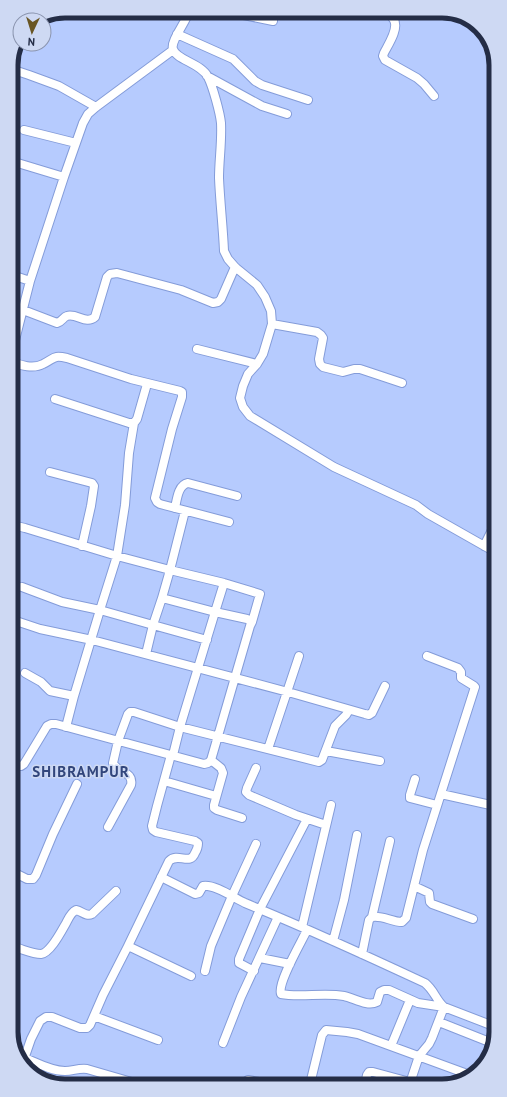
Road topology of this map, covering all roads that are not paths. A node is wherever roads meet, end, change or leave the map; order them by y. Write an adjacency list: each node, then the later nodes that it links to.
1 (187, 18): 5 (street)
2 (258, 18): 4 (street)
3 (393, 18): 9 (street)
4 (273, 21)
5 (177, 34): 6 (street); 10 (street)
6 (173, 50): 8 (street); 11 (street)
7 (18, 72): 11 (street)
8 (207, 76): 12 (street); 17 (street)
9 (434, 96)
10 (308, 100)
11 (96, 107): 14 (street)
12 (287, 114)
13 (24, 130): 14 (street)
14 (76, 144): 16 (street)
15 (18, 163): 16 (street)
16 (64, 176): 19 (street)
17 (235, 267): 20 (street); 21 (street)
18 (18, 277): 19 (street)
19 (30, 281): 20 (street)
20 (23, 310): 22 (street)
21 (272, 324): 25 (street); 26 (street)
22 (18, 329)
23 (197, 349): 25 (street)
24 (18, 363): 27 (street)
25 (257, 364): 38 (street)
26 (402, 383)
27 (147, 384): 29 (street); 32 (street)
28 (55, 399): 29 (street)
29 (134, 423): 40 (street)
30 (50, 472): 37 (street)
31 (237, 496): 32 (street)
32 (175, 508): 33 (street)
33 (185, 511): 34 (street); 41 (street)
34 (229, 522)
35 (18, 526): 37 (street)
36 (489, 536): 38 (street)
37 (82, 546): 40 (street)
38 (484, 546): 39 (street)
39 (489, 549)
40 (117, 556): 41 (street); 45 (street)
41 (170, 570): 42 (street); 44 (street)
42 (224, 584): 46 (street); 48 (street)
43 (22, 587): 45 (street)
44 (162, 598): 46 (street); 49 (street)
45 (100, 610): 49 (street); 50 (street)
46 (215, 612): 48 (street); 51 (street)
47 (18, 622): 50 (street)
48 (252, 622): 57 (street)
49 (153, 625): 51 (street); 52 (street)
50 (92, 640): 52 (street); 60 (street)
51 (207, 640): 55 (street)
52 (146, 654): 55 (street)
53 (299, 656): 59 (street)
54 (427, 656): 76 (street)
55 (198, 668): 57 (street); 63 (street)
56 (25, 673): 60 (street)
57 (235, 678): 59 (street); 64 (street)
58 (385, 686): 61 (street)
59 (288, 692): 61 (street); 66 (street)
60 (74, 696): 62 (street)
61 (349, 710): 67 (street)
62 (66, 727): 65 (street); 71 (street)
63 (180, 727): 64 (street); 65 (street); 68 (street)
64 (218, 736): 66 (street); 69 (street)
65 (118, 740): 68 (street); 84 (street)
66 (268, 749): 67 (street)
67 (326, 751): 70 (street)
68 (172, 755): 69 (street); 74 (street)
69 (211, 760): 77 (street)
70 (380, 761)
71 (18, 766)
72 (256, 768): 82 (street)
73 (414, 779): 79 (street)
74 (164, 781): 77 (street); 89 (street)
75 (78, 784): 88 (street)
76 (441, 794): 79 (street); 80 (street)
77 (216, 796): 81 (street)
78 (331, 805): 83 (street)
79 (437, 805): 90 (street)
80 (489, 805)
81 (242, 818)
82 (307, 819): 83 (street); 93 (street)
83 (326, 825): 97 (street)
84 (108, 827)
85 (357, 835): 98 (street)
86 (390, 841): 94 (street)
87 (256, 844): 92 (street)
88 (18, 874)
89 (161, 877): 92 (street); 99 (street)
90 (414, 886): 94 (street); 96 (street)
91 (116, 891): 100 (street)
92 (232, 896): 93 (street); 104 (street)
93 (260, 909): 95 (street); 105 (street)
94 (372, 916): 101 (street)
95 (278, 917): 97 (street); 102 (street)
96 (473, 919)
97 (304, 928): 98 (street); 103 (street)
98 (333, 941): 101 (street)
99 (128, 946): 106 (street); 109 (street)
100 (18, 948)
101 (362, 954): 108 (street)
102 (260, 958): 103 (street); 105 (street)
103 (290, 964): 107 (street)
104 (205, 971)
105 (254, 971): 114 (street)
106 (191, 976)
107 (410, 1000): 108 (street); 115 (street)
108 (444, 1007): 110 (street); 111 (street)
109 (94, 1016): 112 (street); 117 (street)
110 (439, 1022): 113 (street); 116 (street)
111 (489, 1025)
112 (158, 1040)
113 (488, 1041)
114 (223, 1043)
115 (391, 1046): 116 (street); 121 (street)
116 (419, 1056): 119 (street); 124 (street)
117 (25, 1057)
118 (28, 1061): 120 (street)
119 (465, 1073)
120 (121, 1079)
121 (311, 1079)
122 (366, 1079): 123 (street)
123 (397, 1079)
124 (411, 1079)

